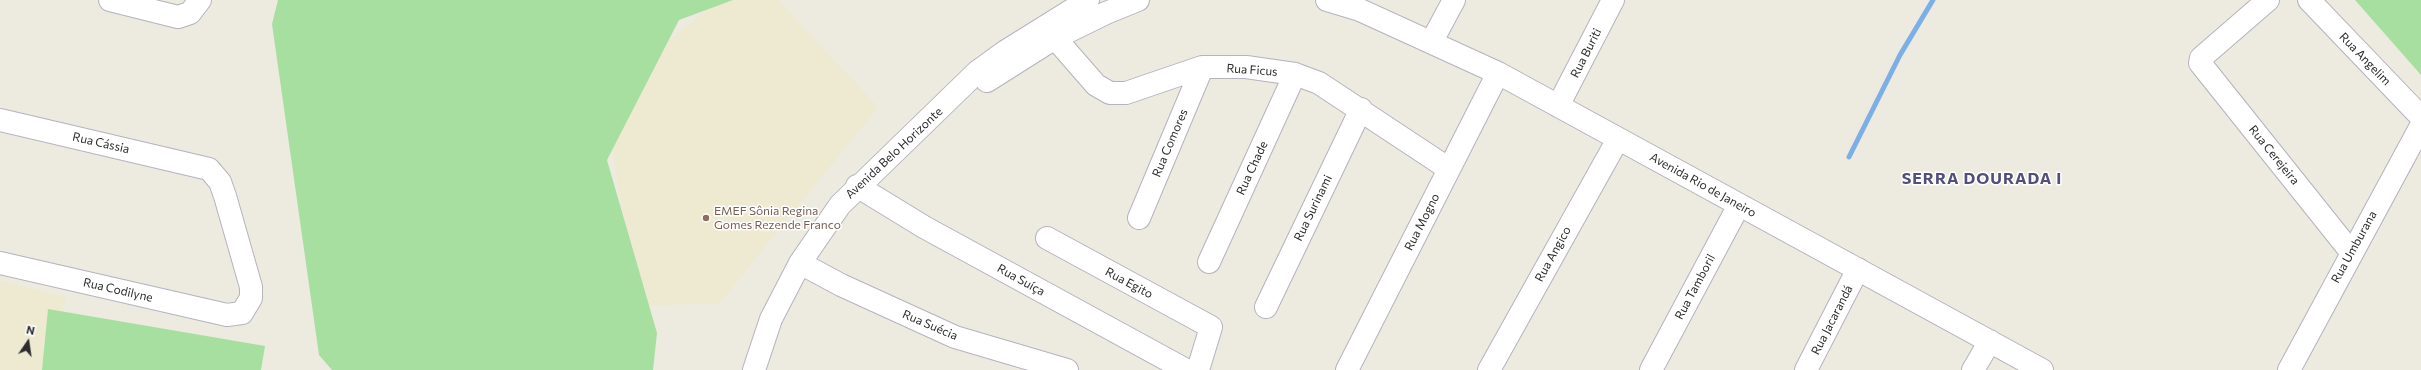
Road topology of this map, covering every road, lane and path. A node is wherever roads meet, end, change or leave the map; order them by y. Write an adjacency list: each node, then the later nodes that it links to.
1 (110, 0): 2 (street)
2 (200, 0)
3 (1088, 0): 16 (street, Avenida Belo Horizonte)
4 (1138, 0): 11 (street, Avenida Belo Horizonte)
5 (1327, 0): 10 (street, Avenida Rio de Janeiro)
6 (1454, 0): 12 (street)
7 (1613, 0): 17 (street, Rua Buriti)
8 (2268, 0): 28 (street, Rua Cerejeira)
9 (2310, 0): 19 (street, Rua Angelim)
10 (1354, 5): 12 (street, Avenida Rio de Janeiro)
11 (1055, 38): 13 (street, Rua Ficus); 16 (street, Avenida Belo Horizonte)
12 (1432, 41): 14 (street, Avenida Rio de Janeiro)
13 (1202, 68): 15 (street, Rua Ficus); 26 (street, Rua Comores)
14 (1498, 73): 17 (street, Avenida Rio de Janeiro); 23 (street, Rua Mogno)
15 (1295, 74): 18 (street, Rua Ficus); 29 (street, Rua Chade)
16 (946, 104): 24 (street, Avenida Belo Horizonte)
17 (1558, 106): 22 (street, Avenida Rio de Janeiro)
18 (1361, 109): 23 (street, Rua Ficus); 33 (street, Rua Surinami)
19 (2421, 117)
20 (0, 120): 34 (street, Rua Cássia)
21 (2421, 126): 28 (street, Rua Umburana)
22 (1618, 139): 25 (street, Avenida Rio de Janeiro); 41 (street, Rua Angico)
23 (1449, 169): 40 (street, Rua Mogno)
24 (857, 186): 31 (street, Avenida Belo Horizonte); 38 (street, Rua Suíça)
25 (1739, 205): 32 (street, Avenida Rio de Janeiro); 42 (street, Rua Tamboril)
26 (1139, 218)
27 (1047, 238): 39 (street, Rua Egito)
28 (2351, 252): 46 (street, Rua Umburana)
29 (1209, 262)
30 (0, 263): 34 (street, Rua Codilyne)
31 (800, 263): 36 (street, Avenida Belo Horizonte); 37 (street, Rua Suécia)
32 (1858, 270): 35 (street, Avenida Rio de Janeiro); 43 (street, Rua Jacarandá)
33 (1266, 307)
34 (237, 316)
35 (1990, 341): 44 (street); 45 (street, Avenida Rio de Janeiro)
36 (754, 370)
37 (1068, 370)
38 (1186, 370)
39 (1198, 370)
40 (1347, 370)
41 (1489, 370)
42 (1651, 370)
43 (1806, 370)
44 (1974, 370)
45 (2042, 370)
46 (2289, 370)

